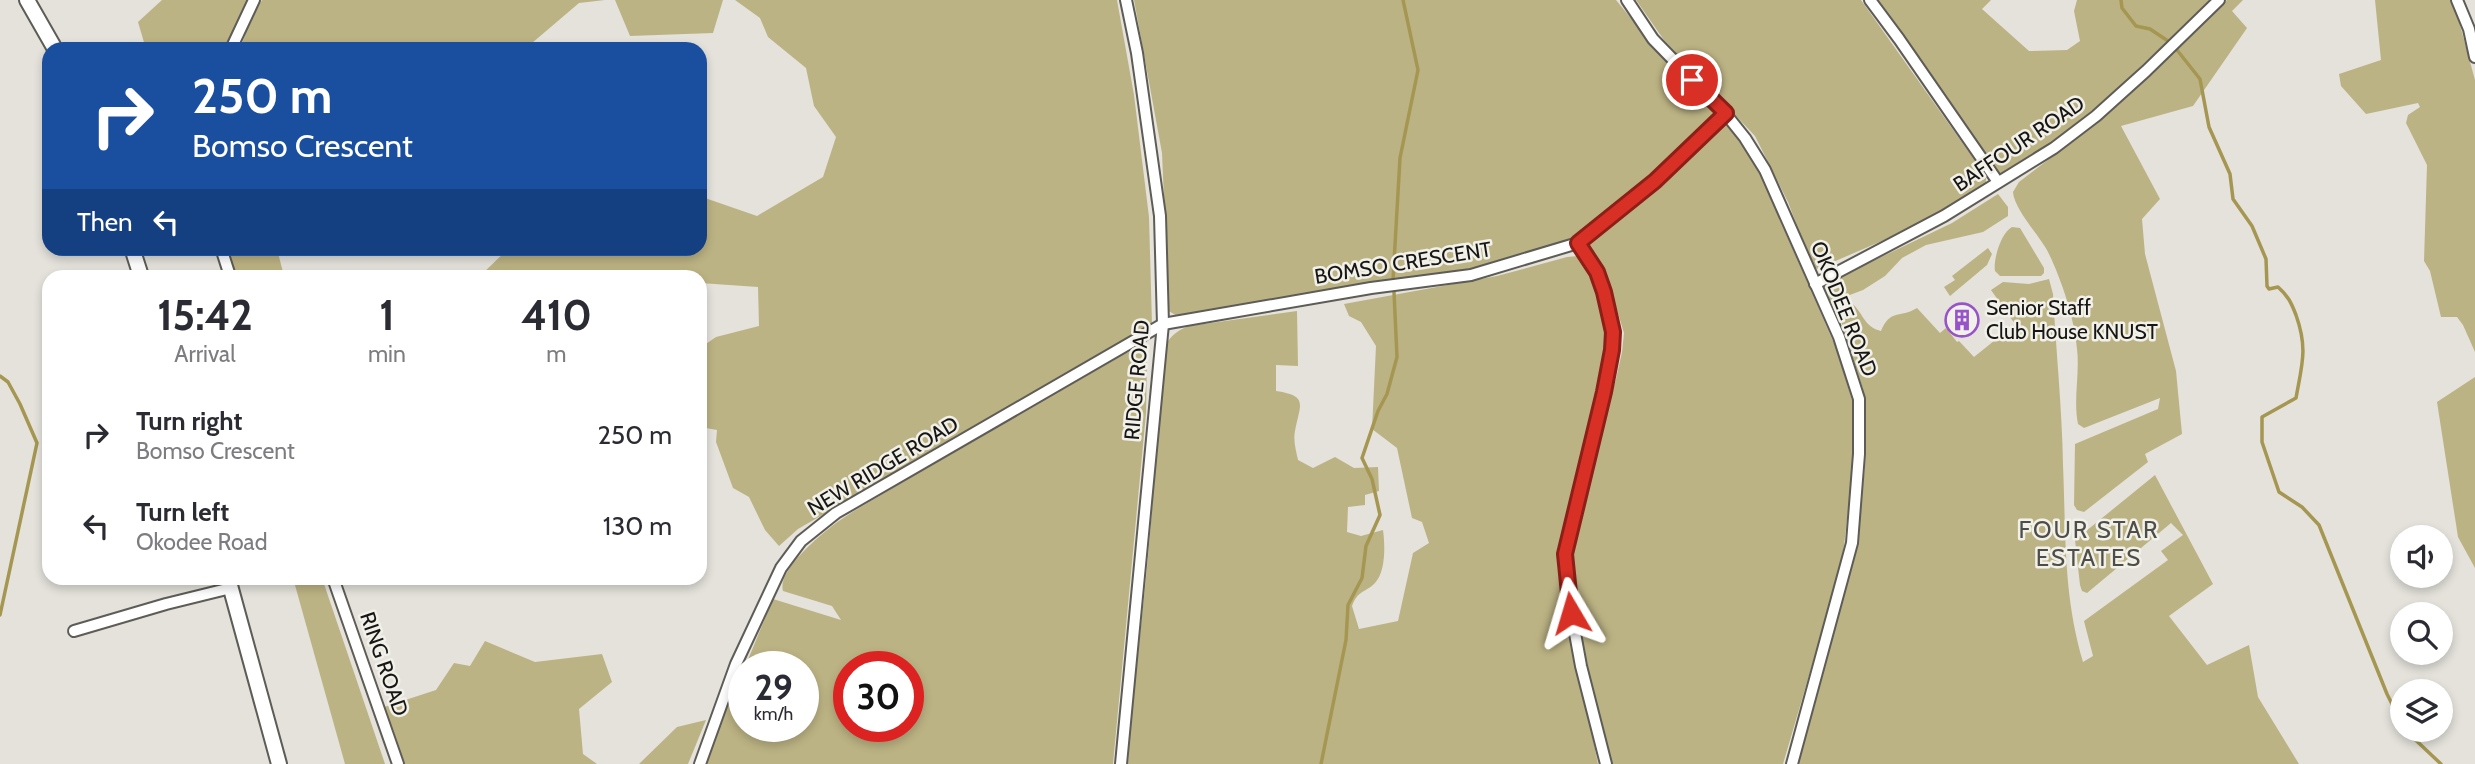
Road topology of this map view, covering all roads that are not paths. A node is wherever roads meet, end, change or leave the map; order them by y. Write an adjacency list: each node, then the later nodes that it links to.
1 (27, 0): 8 (street)
2 (254, 0): 9 (street)
3 (1126, 0): 15 (street, RIDGE ROAD)
4 (1627, 0): 11 (street, OKODEE ROAD)
5 (1870, 0): 12 (street)
6 (2219, 0): 12 (street, BAFFOUR ROAD)
7 (2456, 0): 10 (street)
8 (51, 42)
9 (234, 42)
10 (2475, 57)
11 (1726, 113): 13 (street, BOMSO CRESCENT); 14 (street, OKODEE ROAD)
12 (1998, 182): 14 (street, BAFFOUR ROAD)
13 (1578, 243): 15 (street, BOMSO CRESCENT); 24 (street)
14 (1815, 284): 25 (street, OKODEE ROAD)
15 (1163, 324): 22 (street, NEW RIDGE ROAD); 23 (street, RIDGE ROAD)
16 (224, 585): 19 (street)
17 (231, 585): 20 (street)
18 (336, 585): 21 (street, RING ROAD)
19 (74, 631)
20 (279, 764)
21 (398, 764)
22 (700, 764)
23 (1121, 764)
24 (1606, 764)
25 (1792, 764)

